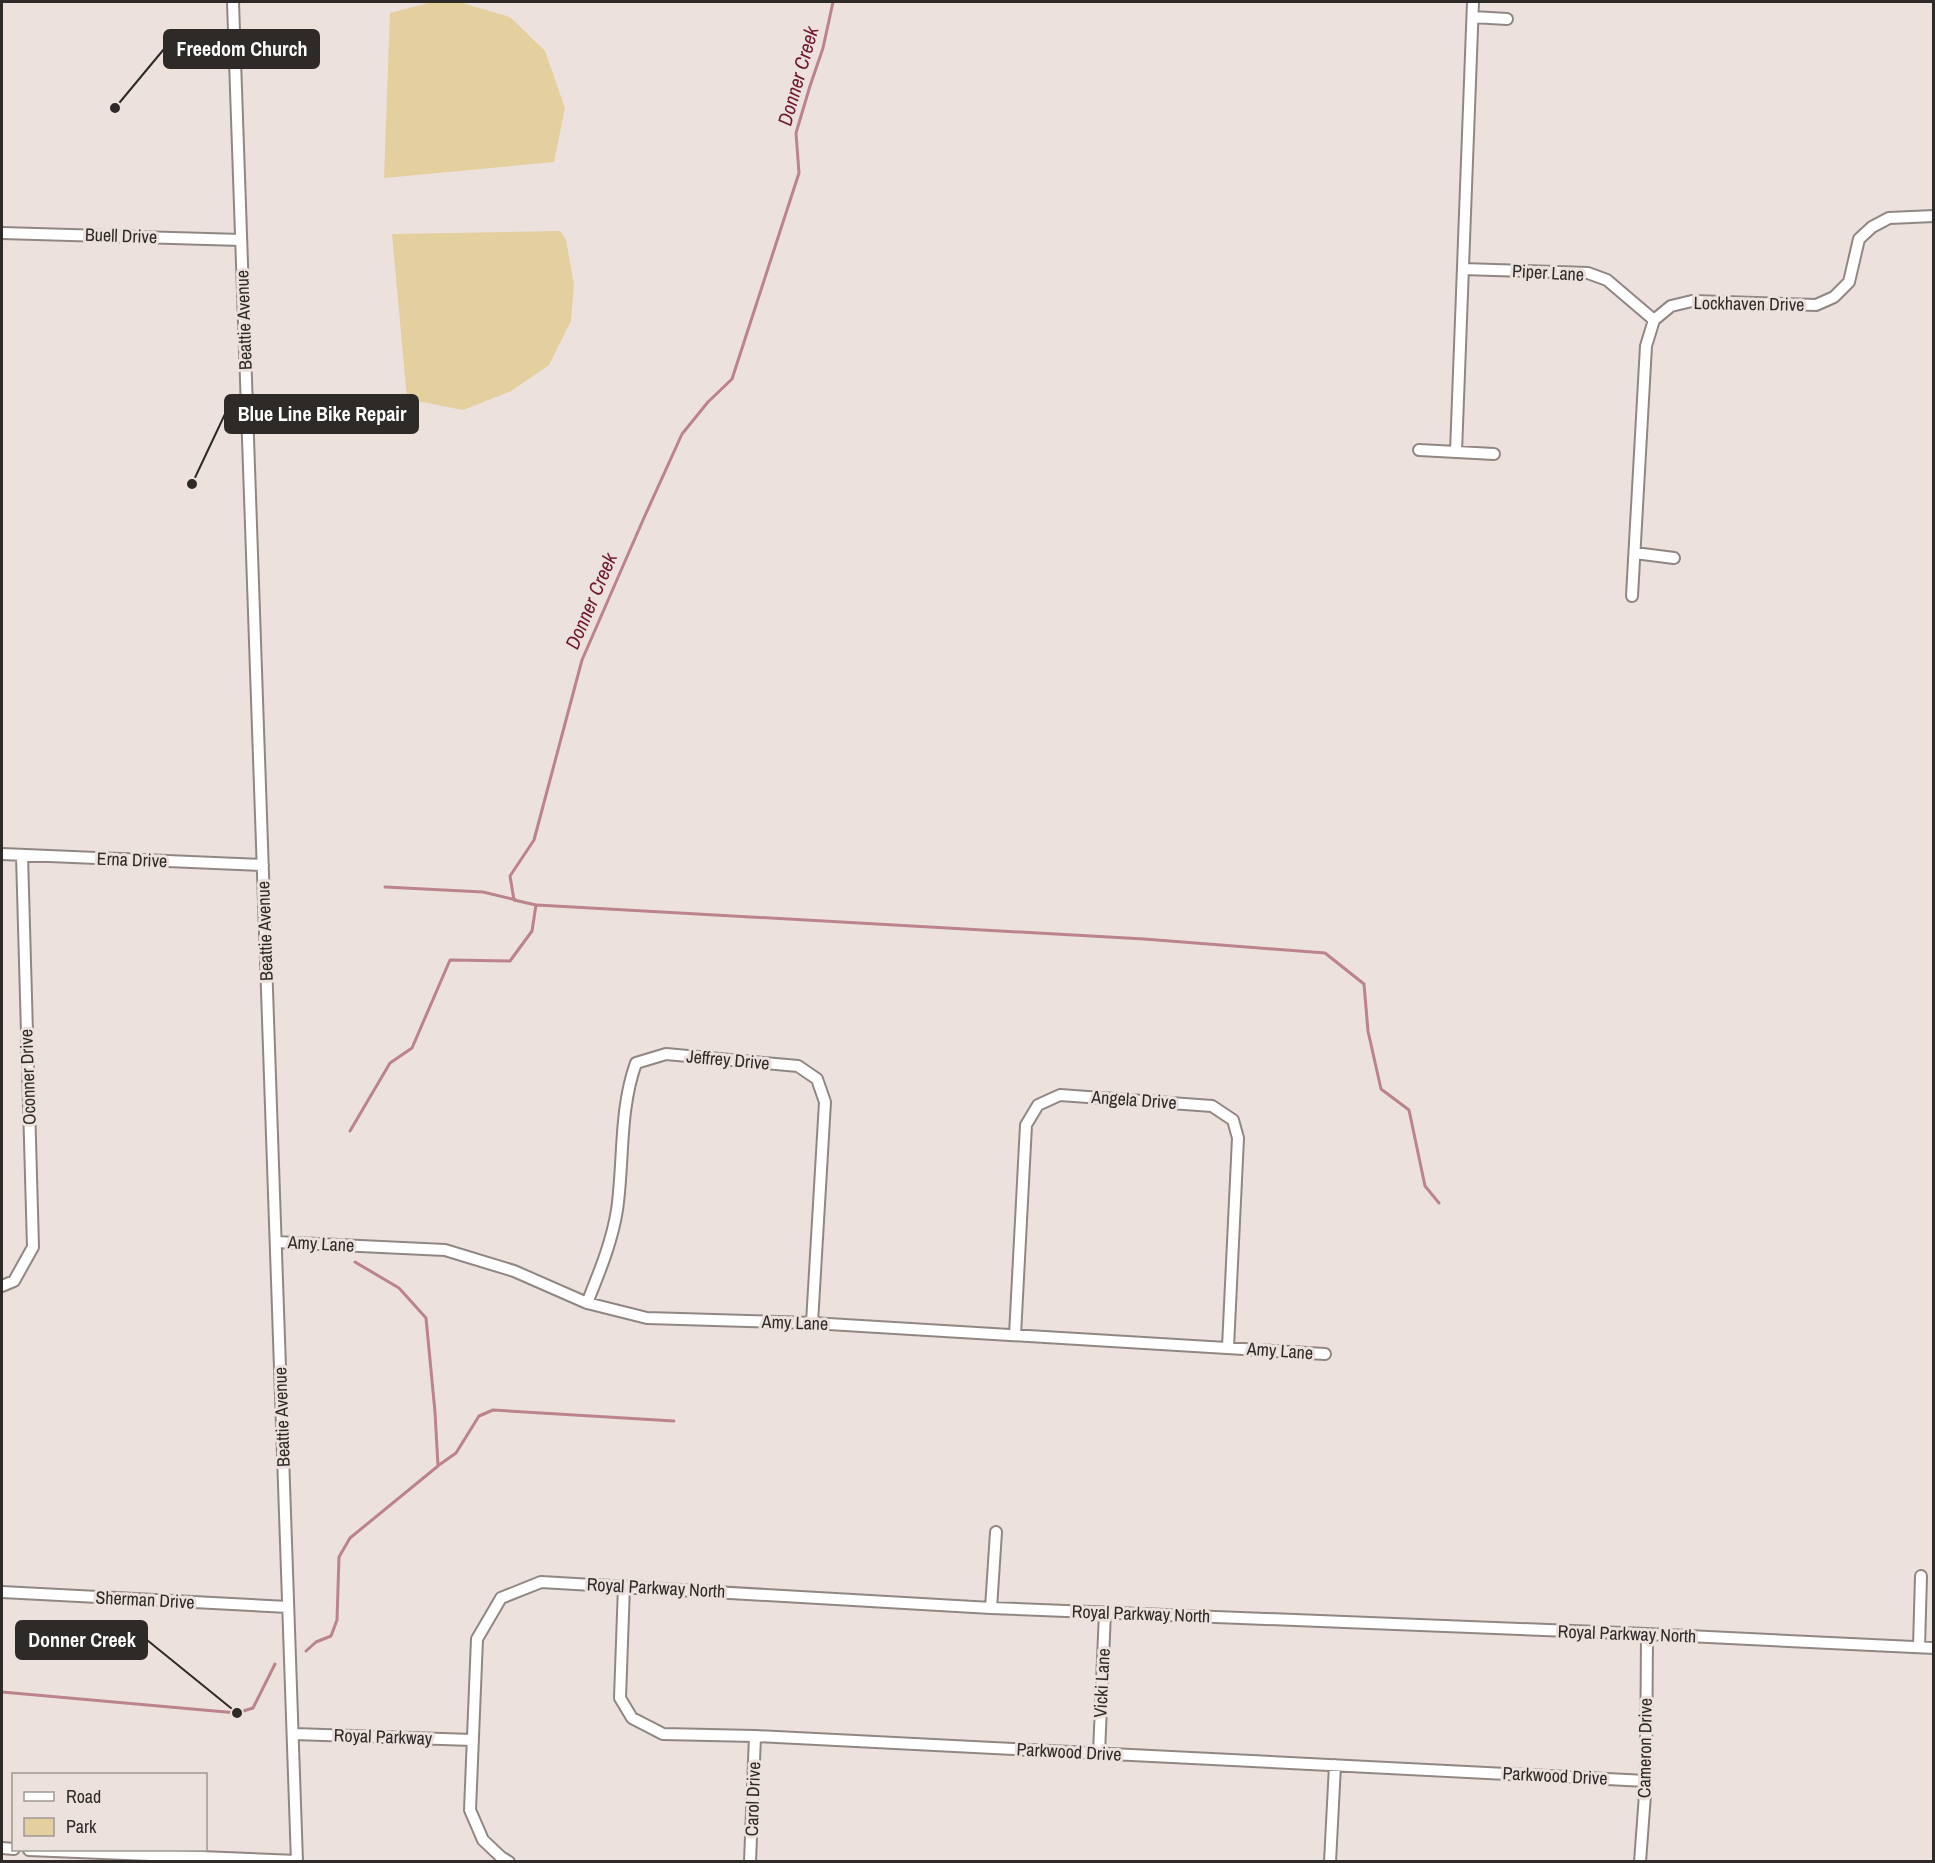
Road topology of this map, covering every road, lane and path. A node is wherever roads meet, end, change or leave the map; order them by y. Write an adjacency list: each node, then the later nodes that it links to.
1 (233, 2): 7 (street, Beattie Avenue)
2 (1473, 2): 3 (street)
3 (1473, 17): 4 (street); 8 (street)
4 (1507, 19)
5 (1934, 216): 9 (street, Lockhaven Drive)
6 (2, 233): 7 (street, Buell Drive)
7 (241, 240): 18 (street, Beattie Avenue)
8 (1463, 269): 9 (street, Piper Lane); 11 (street)
9 (1654, 320): 13 (street)
10 (1419, 450): 11 (street)
11 (1456, 452): 12 (street)
12 (1494, 454)
13 (1635, 553): 14 (street); 15 (street)
14 (1674, 558)
15 (1632, 596)
16 (2, 854): 17 (street, Erna Drive)
17 (22, 855): 18 (street, Erna Drive); 20 (street, Oconner Drive)
18 (263, 865): 19 (street, Beattie Avenue)
19 (276, 1242): 21 (street, Amy Lane); 30 (street, Beattie Avenue)
20 (2, 1286)
21 (587, 1303): 22 (street, Amy Lane); 22 (street, Jeffrey Drive)
22 (812, 1323): 23 (street, Amy Lane)
23 (1015, 1335): 24 (street, Amy Lane); 24 (street, Angela Drive)
24 (1228, 1347): 25 (street, Amy Lane)
25 (1325, 1354)
26 (996, 1533): 31 (street)
27 (1921, 1576): 34 (street)
28 (624, 1586): 31 (street, Royal Parkway North); 37 (street, Parkwood Drive); 38 (street, Royal Parkway North)
29 (2, 1592): 30 (street, Sherman Drive)
30 (288, 1607): 36 (street, Beattie Avenue)
31 (991, 1608): 32 (street, Royal Parkway North)
32 (1105, 1612): 33 (street, Royal Parkway North); 39 (street, Vicki Lane)
33 (1647, 1634): 34 (street, Royal Parkway North); 41 (street, Cameron Drive)
34 (1918, 1647): 35 (street, Royal Parkway North)
35 (1934, 1648)
36 (294, 1734): 38 (street, Royal Parkway); 43 (street, Beattie Avenue)
37 (755, 1736): 39 (street, Parkwood Drive); 45 (street, Carol Drive)
38 (472, 1740): 44 (street, Royal Parkway North)
39 (1099, 1753): 40 (street, Parkwood Drive)
40 (1335, 1765): 41 (street, Parkwood Drive); 46 (street)
41 (1646, 1780): 47 (street, Cameron Drive)
42 (53, 1851): 43 (street)
43 (297, 1861)
44 (509, 1862)
45 (750, 1862)
46 (1330, 1862)
47 (1640, 1862)

